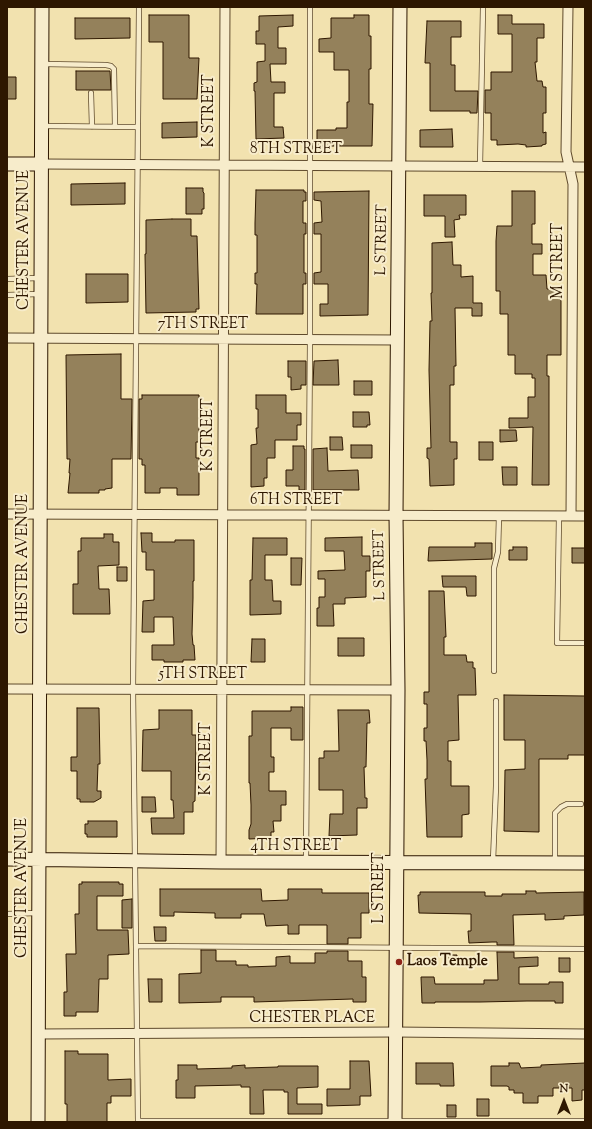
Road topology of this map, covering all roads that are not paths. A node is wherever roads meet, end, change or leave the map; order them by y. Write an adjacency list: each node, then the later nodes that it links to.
1 (42, 7): 8 (street, CHESTER AVENUE)
2 (139, 7): 13 (lane)
3 (225, 7): 17 (street, K STREET)
4 (310, 7): 18 (lane)
5 (400, 7): 19 (street, L STREET)
6 (483, 7): 20 (lane)
7 (568, 7): 21 (street, M STREET)
8 (42, 64): 10 (street, CHESTER AVENUE); 12 (lane)
9 (91, 93): 11 (lane)
10 (41, 126): 11 (lane); 15 (street, CHESTER AVENUE)
11 (92, 127): 12 (lane)
12 (115, 127): 13 (lane)
13 (137, 127): 16 (lane)
14 (7, 164): 15 (street, 8TH STREET)
15 (41, 164): 16 (street, 8TH STREET); 23 (street, CHESTER AVENUE)
16 (136, 165): 17 (street, 8TH STREET); 29 (lane)
17 (224, 165): 18 (street, 8TH STREET); 30 (street, K STREET)
18 (310, 166): 19 (street, 8TH STREET); 31 (lane)
19 (400, 166): 20 (street, 8TH STREET); 32 (street, L STREET)
20 (480, 166): 21 (street, 8TH STREET)
21 (569, 167): 22 (street, 8TH STREET); 41 (street, M STREET)
22 (585, 167)
23 (41, 278): 24 (lane); 25 (street, CHESTER AVENUE)
24 (7, 279)
25 (41, 294): 26 (lane); 28 (street, CHESTER AVENUE)
26 (7, 295)
27 (7, 338): 28 (street, 7TH STREET)
28 (41, 339): 29 (street, 7TH STREET); 34 (street, CHESTER AVENUE)
29 (136, 339): 30 (street, 7TH STREET); 35 (lane)
30 (223, 339): 31 (street, 7TH STREET); 36 (street, K STREET)
31 (310, 340): 32 (street, 7TH STREET); 37 (lane)
32 (398, 340): 38 (street, L STREET)
33 (7, 514): 34 (street, 6TH STREET)
34 (40, 514): 35 (street, 6TH STREET); 46 (street, CHESTER AVENUE)
35 (134, 514): 36 (street, 6TH STREET); 47 (lane)
36 (222, 514): 37 (street, 6TH STREET); 48 (street, K STREET)
37 (308, 515): 38 (street, 6TH STREET); 49 (lane)
38 (396, 515): 39 (street, 6TH STREET); 50 (street, L STREET)
39 (498, 516): 40 (street, 6TH STREET); 44 (lane)
40 (559, 516): 41 (street, 6TH STREET); 43 (lane)
41 (571, 516): 42 (street, 6TH STREET)
42 (585, 516)
43 (585, 643)
44 (494, 671)
45 (7, 689): 46 (street, 5TH STREET)
46 (39, 689): 47 (street, 5TH STREET); 54 (street, CHESTER AVENUE)
47 (133, 689): 48 (street, 5TH STREET); 55 (lane)
48 (222, 690): 49 (street, 5TH STREET); 56 (street, K STREET)
49 (308, 690): 50 (street, 5TH STREET); 57 (lane)
50 (398, 690): 58 (street, L STREET)
51 (496, 701): 59 (lane)
52 (582, 804): 60 (lane)
53 (7, 859): 54 (street, 4TH STREET)
54 (39, 860): 55 (street, 4TH STREET); 62 (street, CHESTER AVENUE)
55 (136, 861): 56 (street, 4TH STREET); 64 (lane)
56 (221, 862): 57 (street, 4TH STREET)
57 (306, 863): 58 (street, 4TH STREET)
58 (397, 863): 59 (street, 4TH STREET); 65 (street, L STREET)
59 (494, 863): 60 (street, 4TH STREET)
60 (555, 863): 61 (street, 4TH STREET)
61 (585, 863)
62 (39, 913): 63 (lane); 69 (street, CHESTER AVENUE)
63 (7, 914)
64 (136, 946): 65 (lane); 68 (lane)
65 (396, 947): 66 (lane); 67 (street, L STREET)
66 (585, 949)
67 (395, 1032): 68 (street, CHESTER PLACE); 70 (street, CHESTER PLACE); 74 (street, L STREET)
68 (136, 1033): 69 (street, CHESTER PLACE); 73 (lane)
69 (38, 1034): 72 (street, CHESTER AVENUE)
70 (585, 1034)
71 (585, 1121): 74 (lane)
72 (38, 1122)
73 (138, 1122): 74 (lane)
74 (395, 1122)

